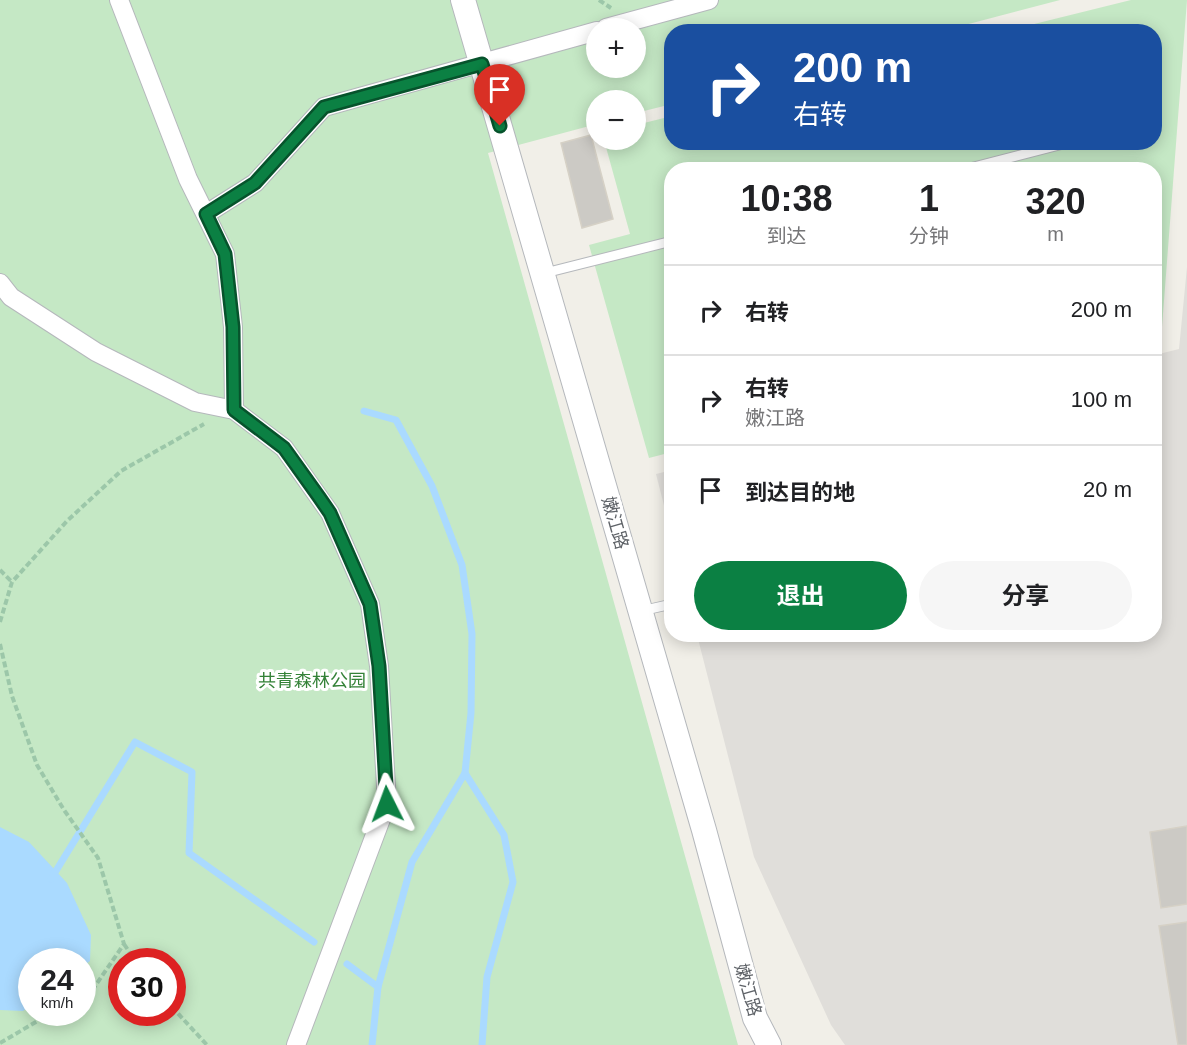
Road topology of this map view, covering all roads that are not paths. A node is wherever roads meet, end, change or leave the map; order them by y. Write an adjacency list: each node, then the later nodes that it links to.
1 (118, 0): 9 (street)
2 (463, 0): 6 (street, 嫩江路)
3 (709, 0): 4 (street)
4 (643, 18)
5 (586, 34): 6 (street)
6 (482, 64): 9 (street); 11 (street, 嫩江路)
7 (1040, 150): 8 (lane)
8 (993, 162)
9 (206, 214): 13 (street)
10 (664, 243): 11 (lane)
11 (542, 273): 15 (street, 嫩江路)
12 (0, 284): 13 (street)
13 (234, 410): 16 (street)
14 (664, 606): 15 (lane)
15 (641, 611): 17 (street, 嫩江路)
16 (296, 1045)
17 (769, 1045)

